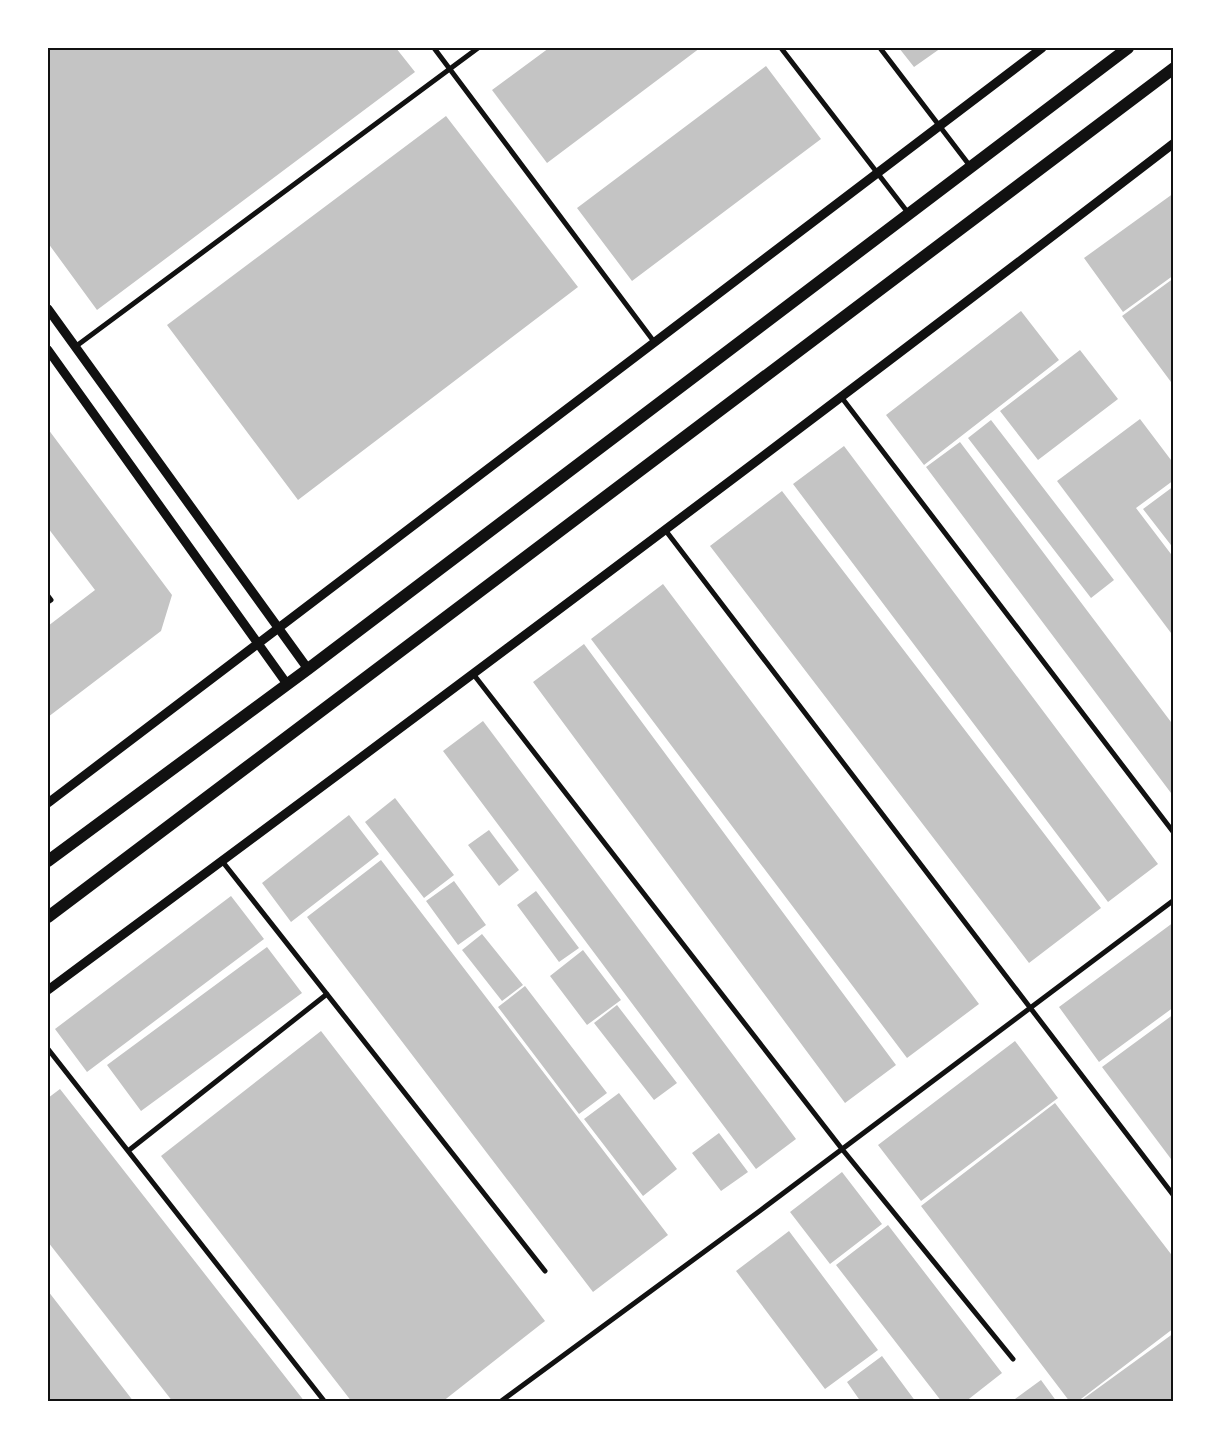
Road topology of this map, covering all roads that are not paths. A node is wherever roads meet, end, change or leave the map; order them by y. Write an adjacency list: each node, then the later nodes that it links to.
1 (434, 48): 8 (street)
2 (478, 48): 8 (street)
3 (781, 48): 12 (street)
4 (880, 48): 9 (street)
5 (1042, 48): 9 (street)
6 (1128, 48): 11 (main road)
7 (1174, 68): 32 (main road)
8 (450, 69): 15 (street); 16 (street)
9 (939, 126): 11 (street); 12 (street)
10 (1174, 143): 18 (street)
11 (972, 168): 13 (main road)
12 (877, 173): 13 (street); 15 (street)
13 (910, 215): 24 (main road)
14 (48, 309): 16 (street)
15 (655, 343): 22 (street)
16 (75, 346): 22 (street)
17 (48, 350): 23 (street)
18 (842, 398): 19 (street); 28 (street)
19 (666, 530): 25 (street); 35 (street)
20 (48, 596): 21 (street)
21 (48, 602)
22 (281, 628): 23 (street); 24 (street)
23 (259, 643): 26 (street); 27 (street)
24 (308, 669): 26 (main road)
25 (474, 675): 30 (street); 37 (street)
26 (288, 684): 29 (main road)
27 (48, 803)
28 (1174, 833)
29 (48, 861)
30 (222, 861): 33 (street); 34 (street)
31 (1174, 900): 35 (street)
32 (48, 917)
33 (48, 990)
34 (327, 994): 38 (street); 40 (street)
35 (1030, 1008): 37 (street); 39 (street)
36 (48, 1049): 38 (street)
37 (842, 1149): 41 (street); 43 (street)
38 (128, 1151): 42 (street)
39 (1174, 1196)
40 (545, 1270)
41 (1013, 1359)
42 (325, 1402)
43 (500, 1402)

